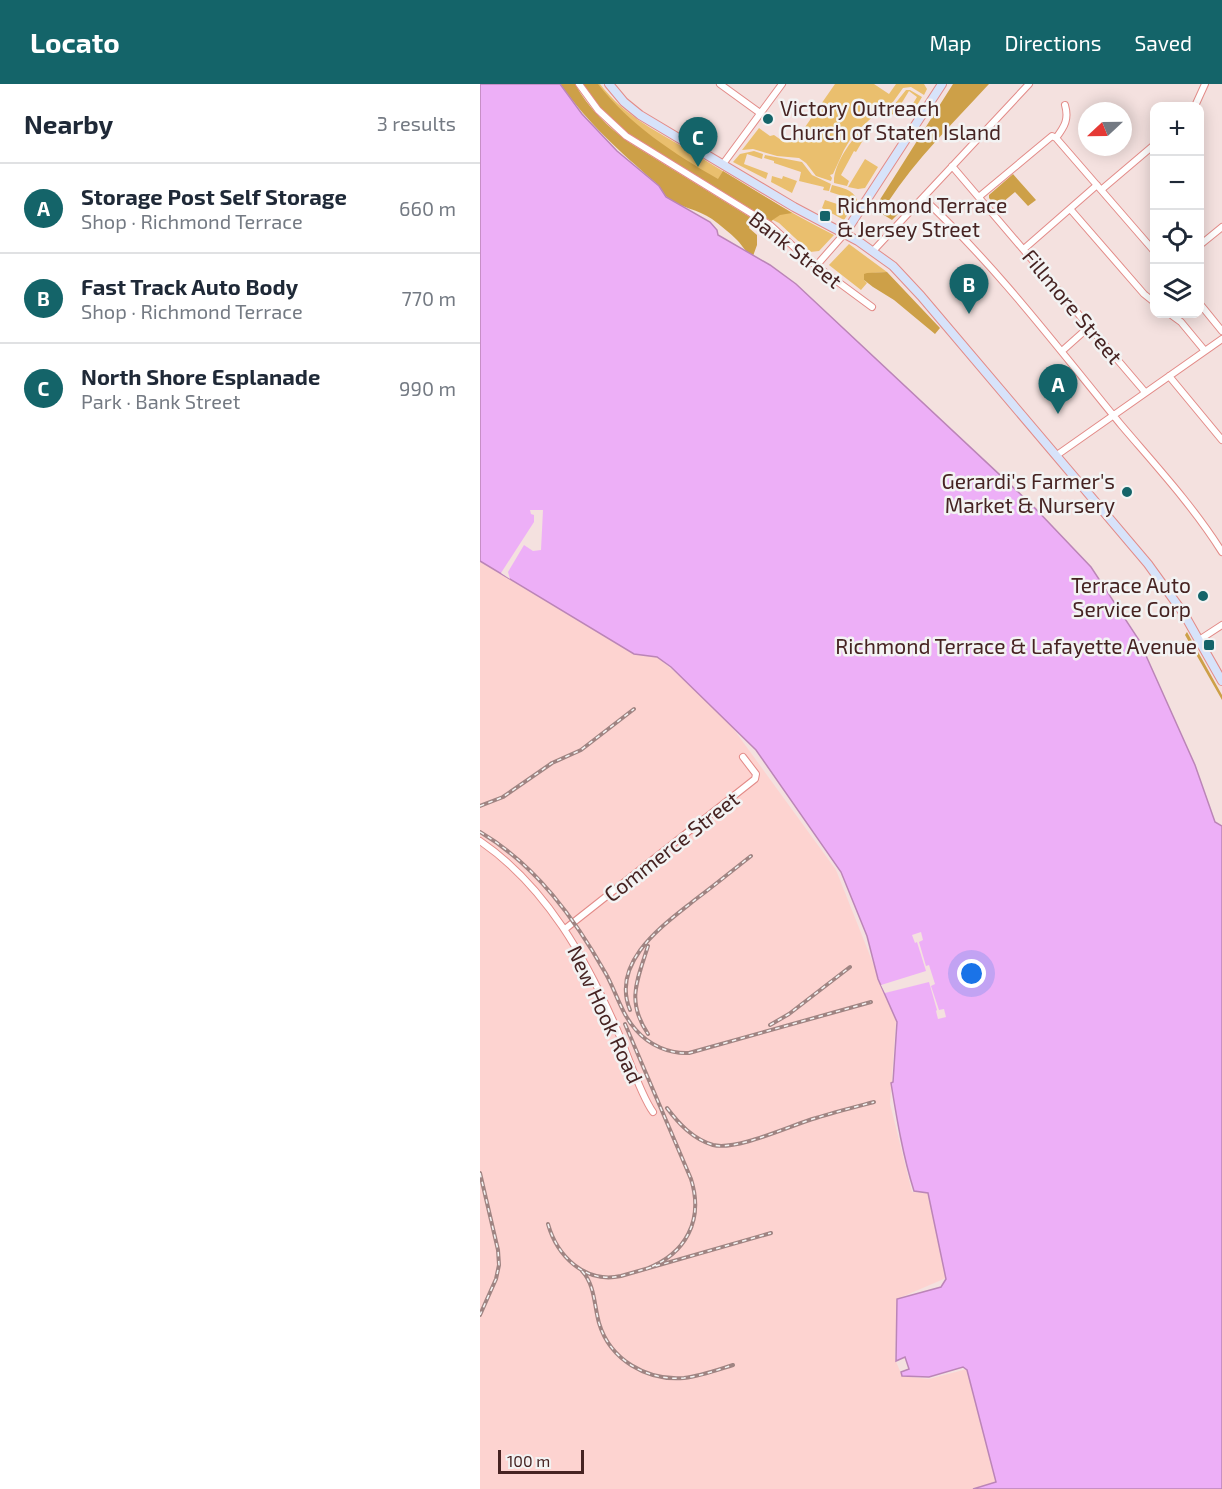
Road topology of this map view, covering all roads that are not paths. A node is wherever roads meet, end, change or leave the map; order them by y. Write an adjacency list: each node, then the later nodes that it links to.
1 (579, 84): 27 (street, Bank Street)
2 (609, 84): 12 (main road)
3 (615, 84): 12 (main road)
4 (720, 84): 11 (street)
5 (782, 84): 11 (street)
6 (942, 84): 22 (main road)
7 (1029, 84): 16 (street)
8 (1205, 84): 9 (street)
9 (1197, 102)
10 (1065, 105): 13 (street)
11 (760, 113): 15 (street)
12 (661, 128): 15 (main road)
13 (1054, 137): 17 (street); 18 (street)
14 (1150, 149): 17 (street)
15 (723, 164): 22 (main road)
16 (952, 166): 18 (street, Fillmore Street); 19 (street)
17 (1099, 188): 20 (street); 24 (street)
18 (980, 196): 25 (street, Fillmore Street)
19 (923, 198): 26 (street); 35 (street)
20 (1071, 210): 25 (street); 28 (street)
21 (1222, 226): 23 (street)
22 (845, 233): 26 (main road); 27 (street)
23 (1204, 242)
24 (1150, 245)
25 (1024, 248): 32 (street, Fillmore Street)
26 (873, 251): 41 (main road)
27 (816, 266): 29 (street, Bank Street)
28 (1150, 298)
29 (872, 307)
30 (1204, 309): 33 (street)
31 (1176, 318): 36 (street)
32 (1090, 326): 35 (street); 38 (street, Fillmore Street)
33 (1222, 331)
34 (1222, 339): 36 (street)
35 (1062, 351): 39 (street)
36 (1205, 351): 37 (street)
37 (1169, 376): 38 (street); 40 (street)
38 (1145, 392): 39 (street)
39 (1115, 414): 41 (street); 42 (street)
40 (1222, 440)
41 (1057, 455): 44 (main road)
42 (1222, 552)
43 (1222, 625): 44 (street)
44 (1199, 640): 45 (main road)
45 (1222, 681)
46 (743, 757): 48 (street, Commerce Street)
47 (480, 841): 48 (street, New Hook Road)
48 (565, 929): 49 (street, New Hook Road)
49 (653, 1112)

